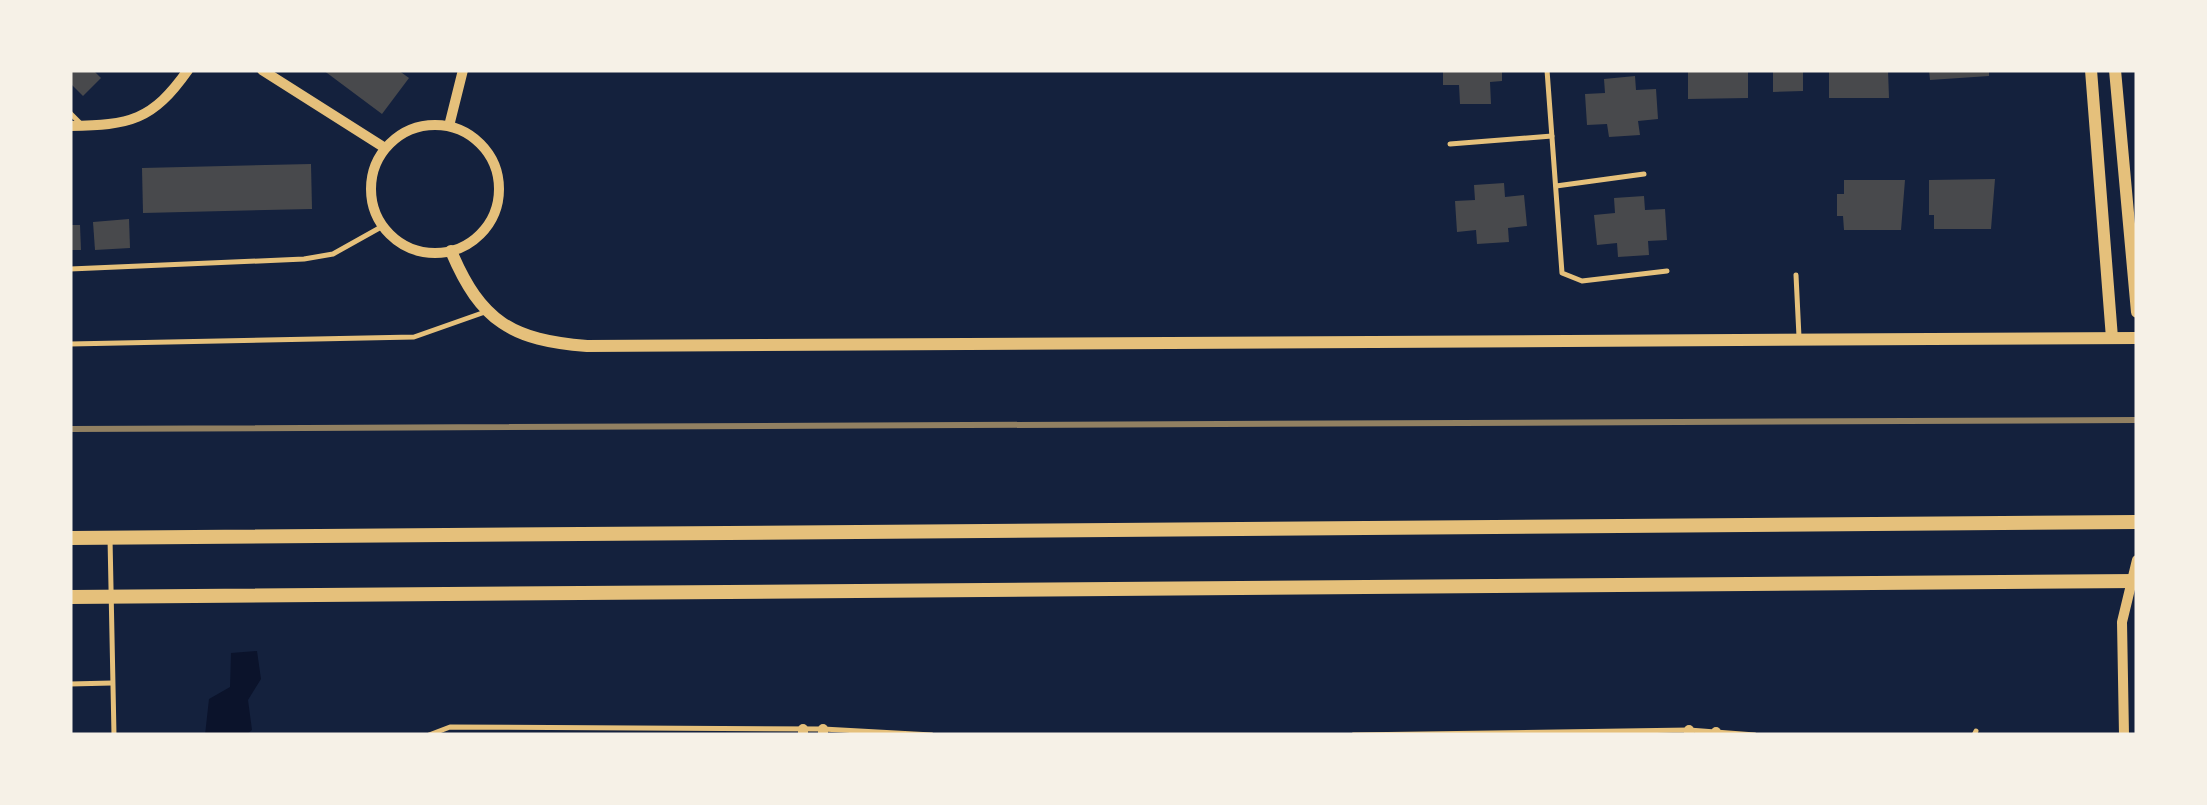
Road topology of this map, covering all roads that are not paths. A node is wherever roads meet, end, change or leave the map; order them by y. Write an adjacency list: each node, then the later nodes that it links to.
1 (188, 70): 9 (street)
2 (262, 70): 13 (street)
3 (463, 70): 10 (street)
4 (1547, 70): 11 (lane)
5 (2090, 70): 23 (street)
6 (2115, 70): 22 (street)
7 (70, 113): 9 (lane)
8 (70, 126): 9 (street)
9 (83, 126)
10 (449, 126): 13 (street); 17 (street)
11 (1552, 136): 12 (lane); 15 (lane)
12 (1450, 144)
13 (385, 148): 16 (street)
14 (1644, 174): 15 (lane)
15 (1556, 186): 19 (lane)
16 (383, 226): 17 (street); 18 (lane)
17 (452, 251): 21 (street)
18 (70, 269)
19 (1668, 272)
20 (1796, 275): 25 (lane)
21 (485, 312): 25 (street); 26 (lane)
22 (2137, 312)
23 (2112, 338): 24 (street); 25 (street)
24 (2137, 338)
25 (1799, 340)
26 (70, 344)
27 (2137, 522): 28 (main road)
28 (110, 537): 29 (main road); 33 (lane)
29 (70, 538)
30 (2137, 560): 31 (street)
31 (2136, 582): 33 (main road); 45 (street)
32 (70, 597): 33 (main road)
33 (111, 597): 35 (lane)
34 (70, 684): 35 (lane)
35 (113, 684): 40 (lane)
36 (803, 732): 37 (lane); 41 (lane)
37 (823, 732): 42 (lane)
38 (1689, 733): 39 (lane); 43 (lane)
39 (1716, 733): 44 (lane)
40 (114, 735)
41 (430, 735)
42 (932, 735)
43 (1353, 735)
44 (1755, 735)
45 (2124, 735)

